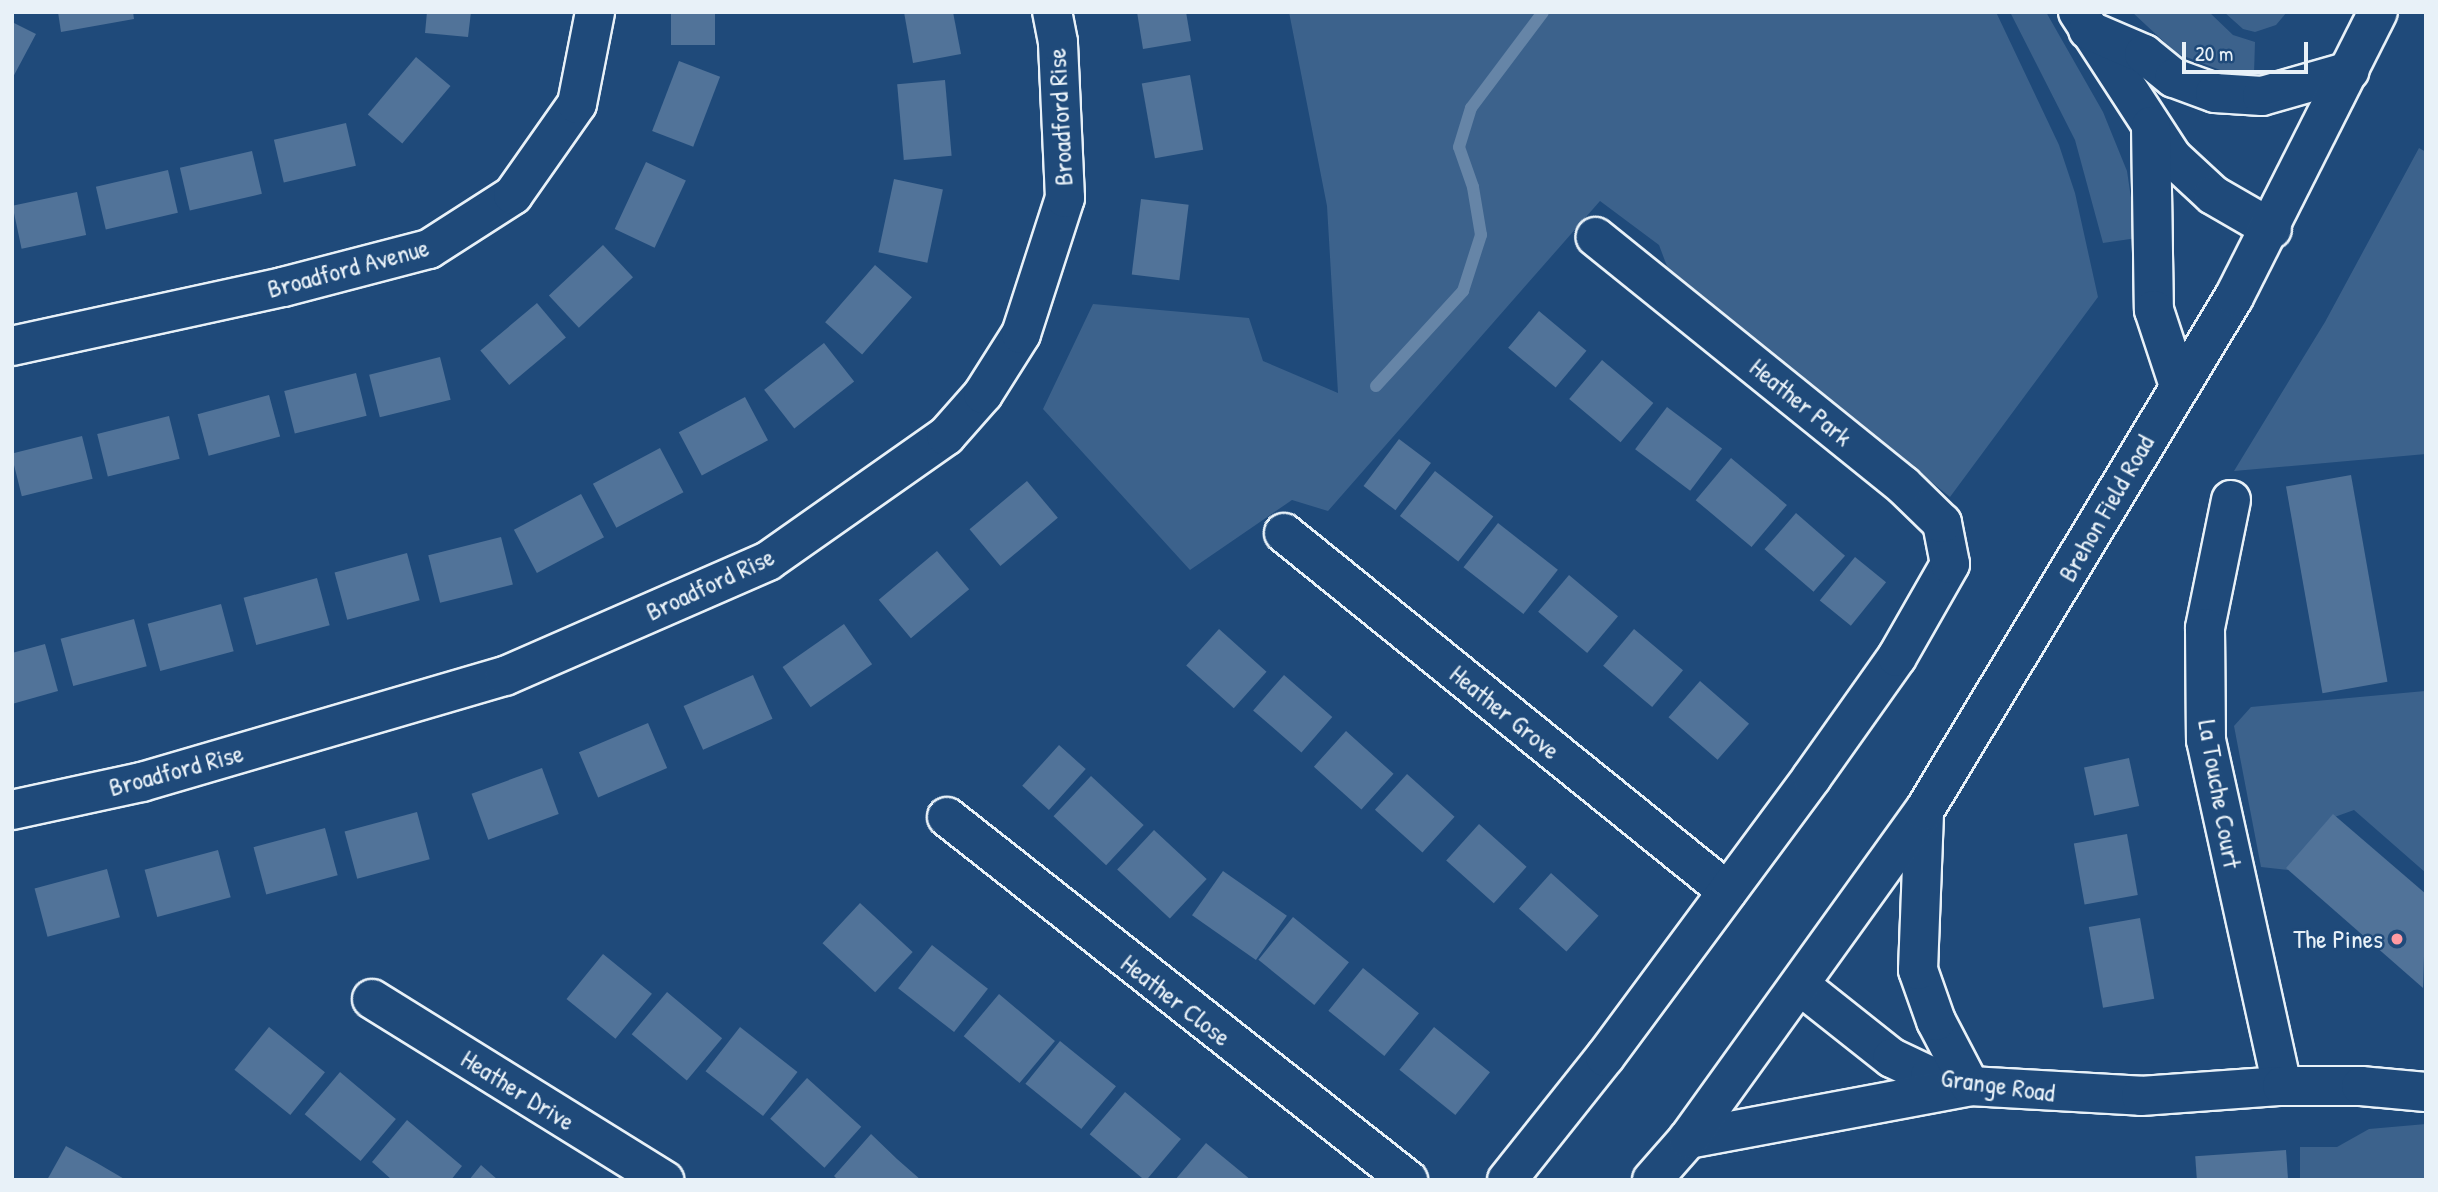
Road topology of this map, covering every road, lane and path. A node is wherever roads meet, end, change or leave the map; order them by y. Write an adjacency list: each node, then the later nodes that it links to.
1 (595, 12): 9 (street, Broadford Avenue)
2 (1052, 12): 13 (street, Broadford Rise)
3 (2378, 12): 5 (street, Brehon Field Road)
4 (2083, 21): 5 (street); 6 (street)
5 (2350, 71): 7 (street, Brehon Field Road)
6 (2151, 126): 7 (street); 10 (street)
7 (2272, 229): 10 (street, Brehon Field Road)
8 (1596, 237): 16 (street, Heather Park)
9 (12, 346)
10 (2178, 383): 14 (street, Brehon Field Road)
11 (2231, 499): 20 (street, La Touche Court)
12 (1284, 533): 16 (street, Heather Grove)
13 (12, 810)
14 (1924, 811): 17 (street, Brehon Field Road); 19 (street)
15 (947, 817): 24 (street, Heather Close)
16 (1727, 891): 25 (street, Heather Park)
17 (1801, 986): 19 (street, Grange Road); 22 (street)
18 (372, 999): 23 (street, Heather Drive)
19 (1970, 1086): 20 (street, Grange Road); 22 (street)
20 (2282, 1086): 21 (street, Grange Road)
21 (2426, 1092)
22 (1688, 1139): 26 (street)
23 (664, 1180)
24 (1408, 1180)
25 (1507, 1180)
26 (1653, 1180)

